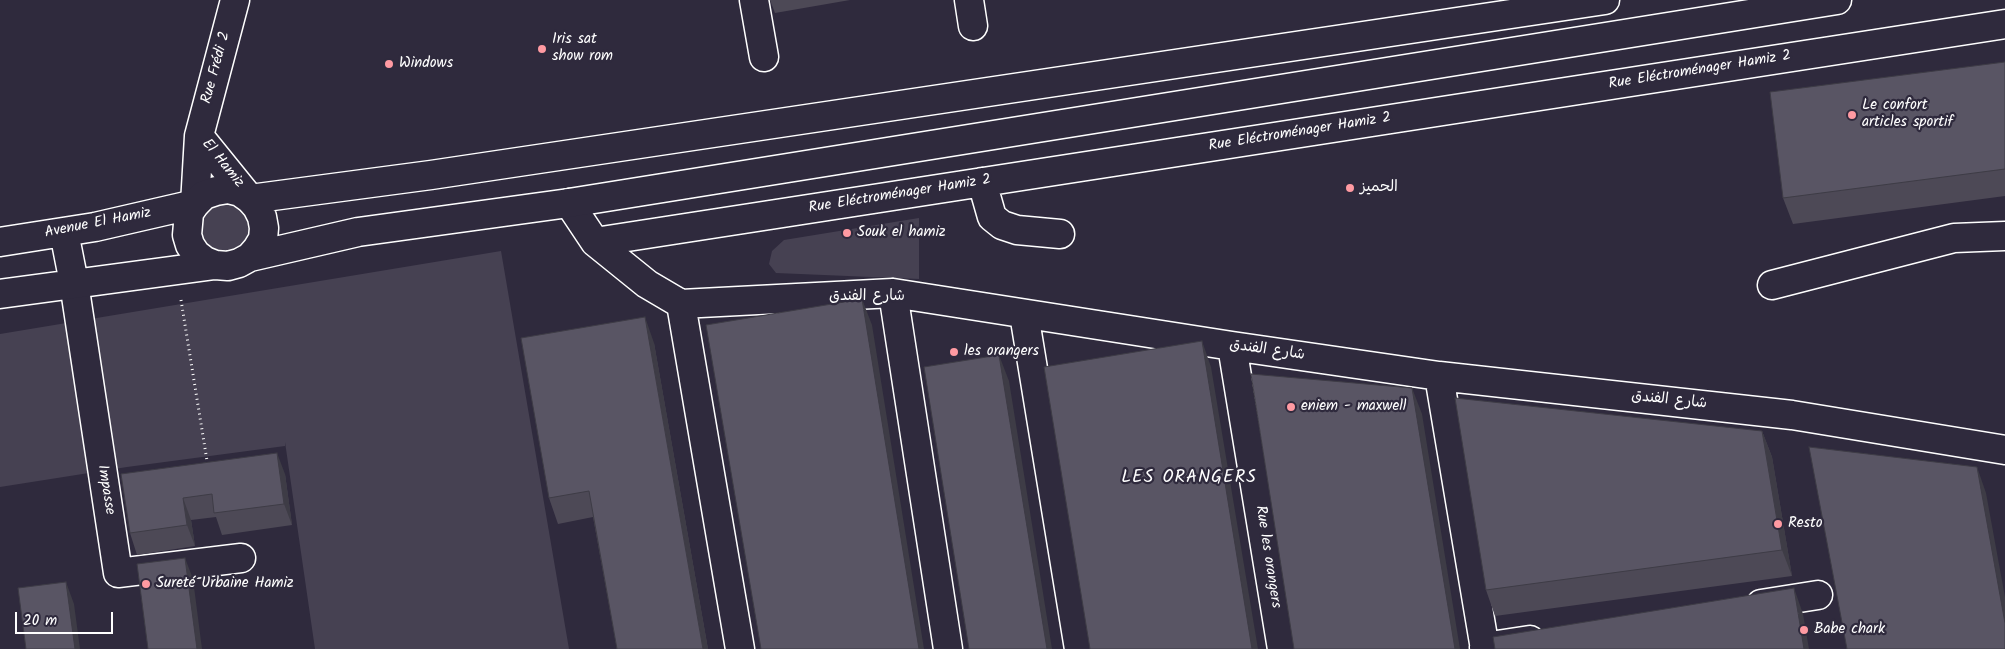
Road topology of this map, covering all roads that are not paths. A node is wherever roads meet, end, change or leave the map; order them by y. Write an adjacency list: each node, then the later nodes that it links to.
1 (235, 0): 7 (main road, Rue Frédi 2)
2 (754, 0): 6 (main road)
3 (1605, 0): 9 (main road)
4 (1836, 0): 10 (main road)
5 (2003, 26): 8 (main road, Rue Eléctroménager Hamiz 2)
6 (764, 57)
7 (199, 136): 9 (main road, El Hamiz); 11 (main road, El Hamiz)
8 (982, 182): 13 (main road); 16 (main road, Rue Eléctroménager Hamiz 2)
9 (250, 199): 11 (main road); 17 (main road)
10 (569, 202): 16 (main road); 17 (main road)
11 (195, 204): 12 (main road, Avenue El Hamiz); 18 (main road)
12 (64, 232): 15 (main road, Avenue El Hamiz); 19 (main road)
13 (1060, 234)
14 (2005, 236): 20 (main road)
15 (0, 242)
16 (595, 242): 23 (main road)
17 (250, 258): 18 (main road)
18 (215, 265): 19 (main road)
19 (74, 283): 22 (main road); 28 (main road, Impasse)
20 (1772, 285)
21 (893, 293): 23 (main road, شارع الفندق); 24 (main road, شارع الفندق); 34 (main road)
22 (0, 294)
23 (681, 304): 33 (main road)
24 (1024, 314): 25 (main road, شارع الفندق); 35 (main road)
25 (1232, 346): 26 (main road, شارع الفندق); 36 (main road, Rue les orangers)
26 (1439, 376): 27 (main road, شارع الفندق); 32 (main road)
27 (2004, 453)
28 (241, 558)
29 (1818, 595): 30 (main road)
30 (1740, 607)
31 (1553, 636): 32 (main road)
32 (1484, 648)
33 (740, 649)
34 (948, 649)
35 (1079, 649)
36 (1282, 649)

